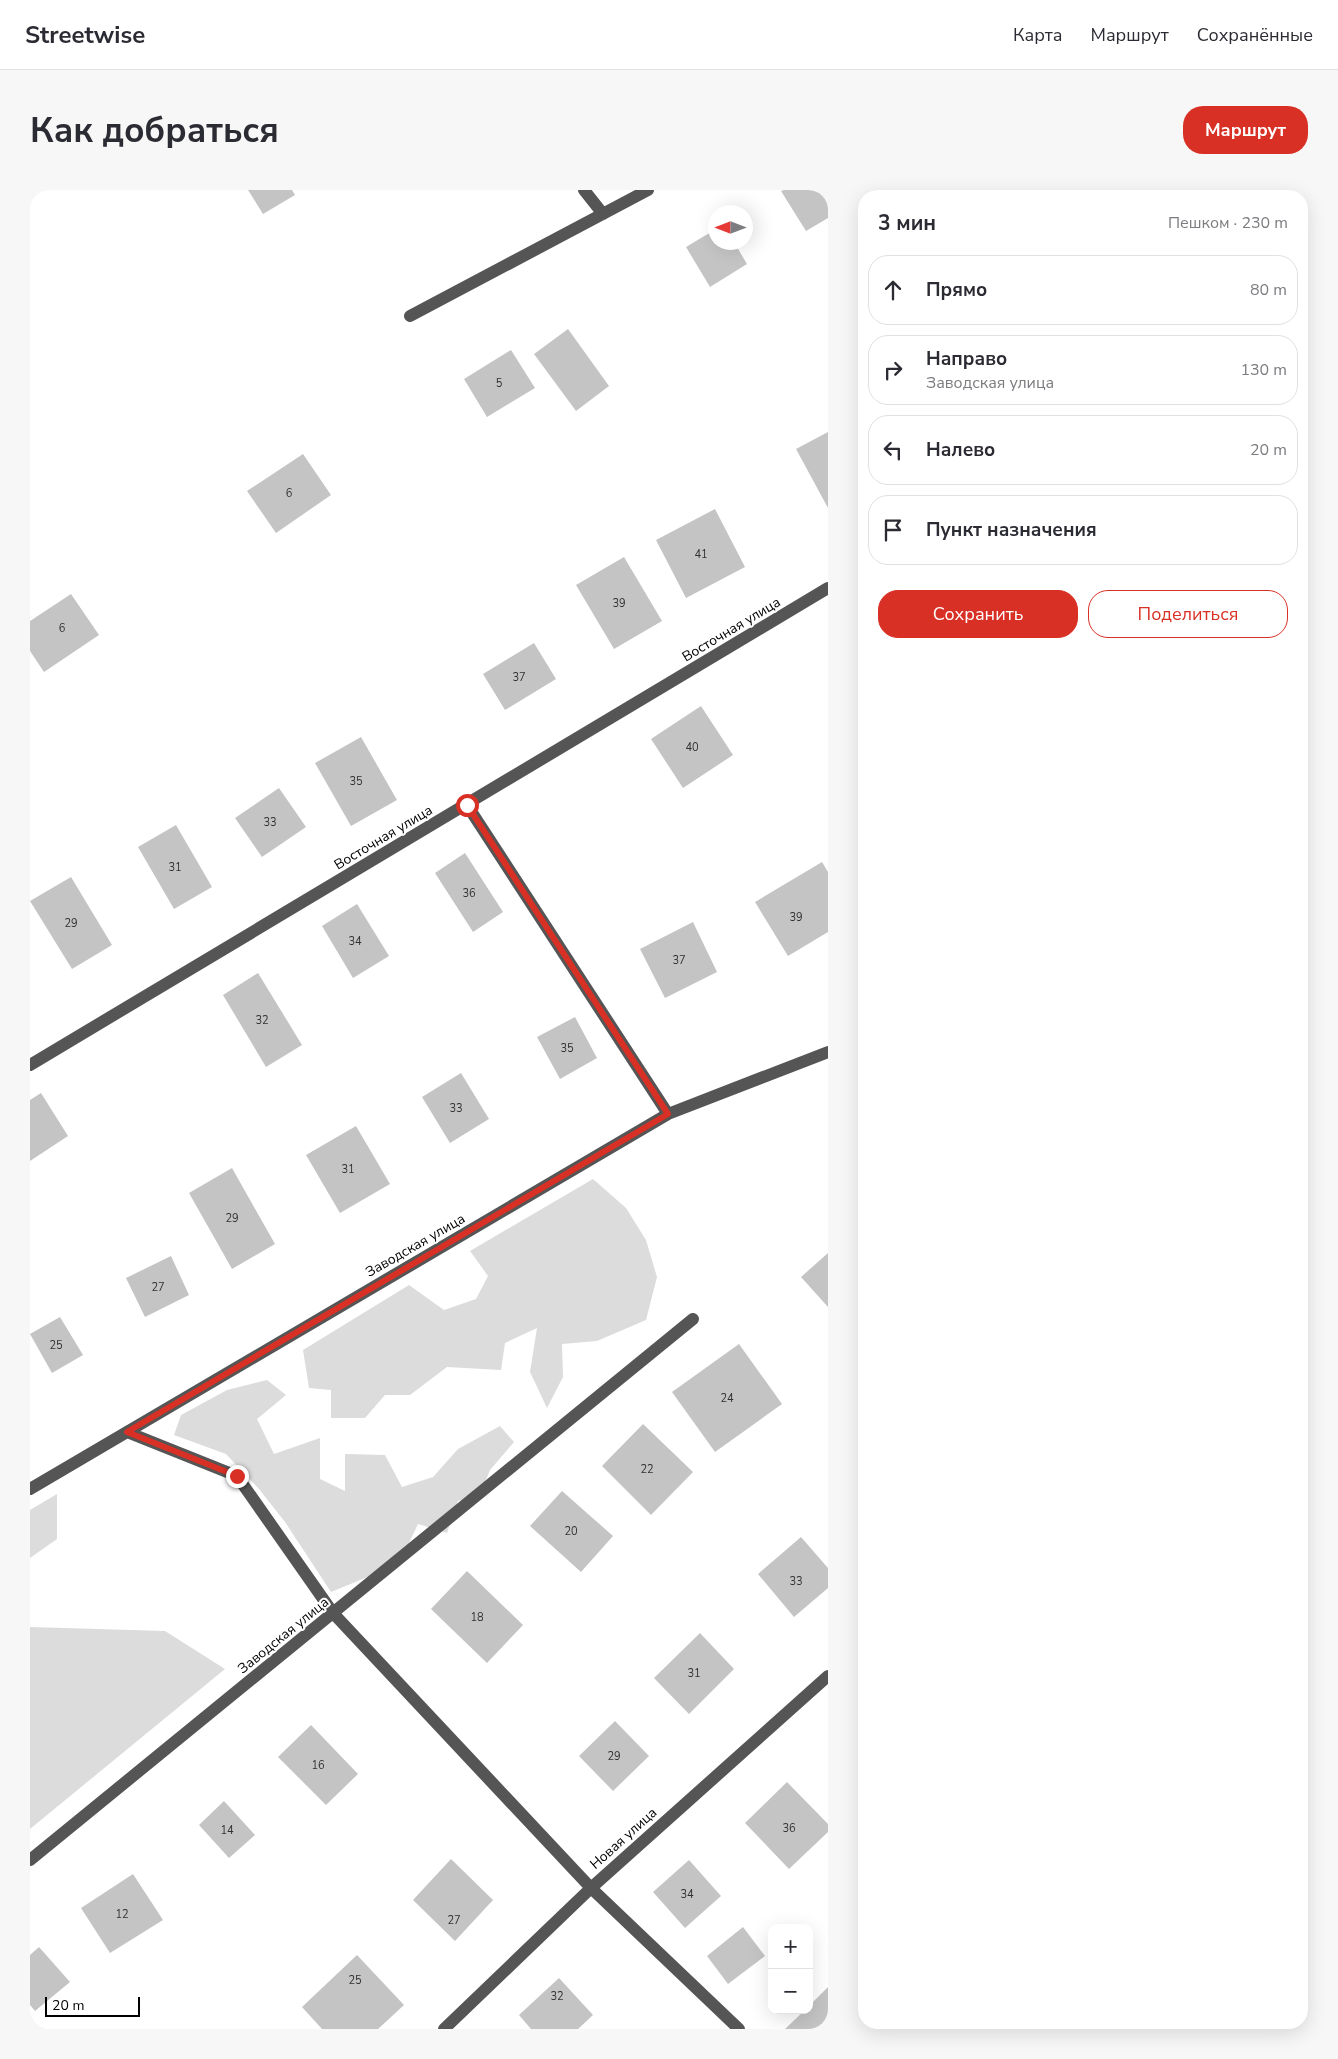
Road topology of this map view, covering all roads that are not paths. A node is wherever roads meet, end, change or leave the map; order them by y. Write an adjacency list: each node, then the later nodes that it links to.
1 (584, 190): 3 (street)
2 (648, 190): 3 (street)
3 (602, 214): 4 (street)
4 (410, 316)
5 (828, 588): 6 (street, Восточная улица)
6 (467, 805): 8 (street, Восточная улица); 9 (street)
7 (828, 1052): 9 (street, Заводская улица)
8 (30, 1065)
9 (668, 1114): 11 (street, Заводская улица)
10 (693, 1319): 13 (street, Заводская улица)
11 (127, 1432): 12 (street, Заводская улица); 13 (street)
12 (30, 1489)
13 (334, 1613): 15 (street, Заводская улица); 16 (street)
14 (828, 1676): 16 (street, Новая улица)
15 (30, 1860)
16 (591, 1888): 17 (street, Новая улица); 18 (street)
17 (444, 2029)
18 (739, 2029)

